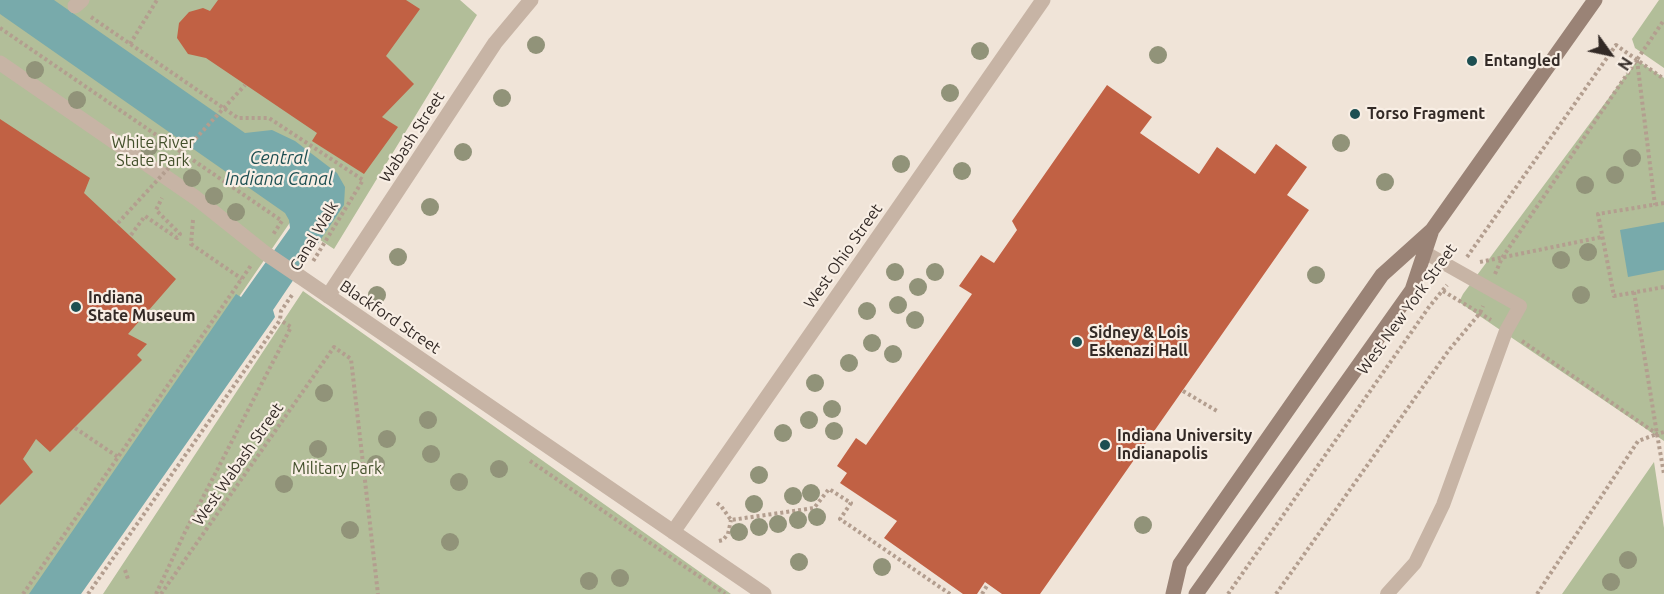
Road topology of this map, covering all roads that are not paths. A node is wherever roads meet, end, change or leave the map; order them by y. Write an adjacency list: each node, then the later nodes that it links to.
1 (531, 0): 7 (street, Wabash Street)
2 (1043, 0): 8 (street, West Ohio Street)
3 (1595, 0): 5 (main road, West New York Street)
4 (0, 63): 7 (street, Blackford Street)
5 (1432, 230): 6 (main road, West New York Street); 10 (main road, West New York Street)
6 (1424, 252): 11 (main road, West New York Street); 12 (lane)
7 (328, 296): 8 (street, Blackford Street)
8 (673, 532): 9 (street, Blackford Street)
9 (765, 594)
10 (1173, 594)
11 (1196, 594)
12 (1387, 594)

